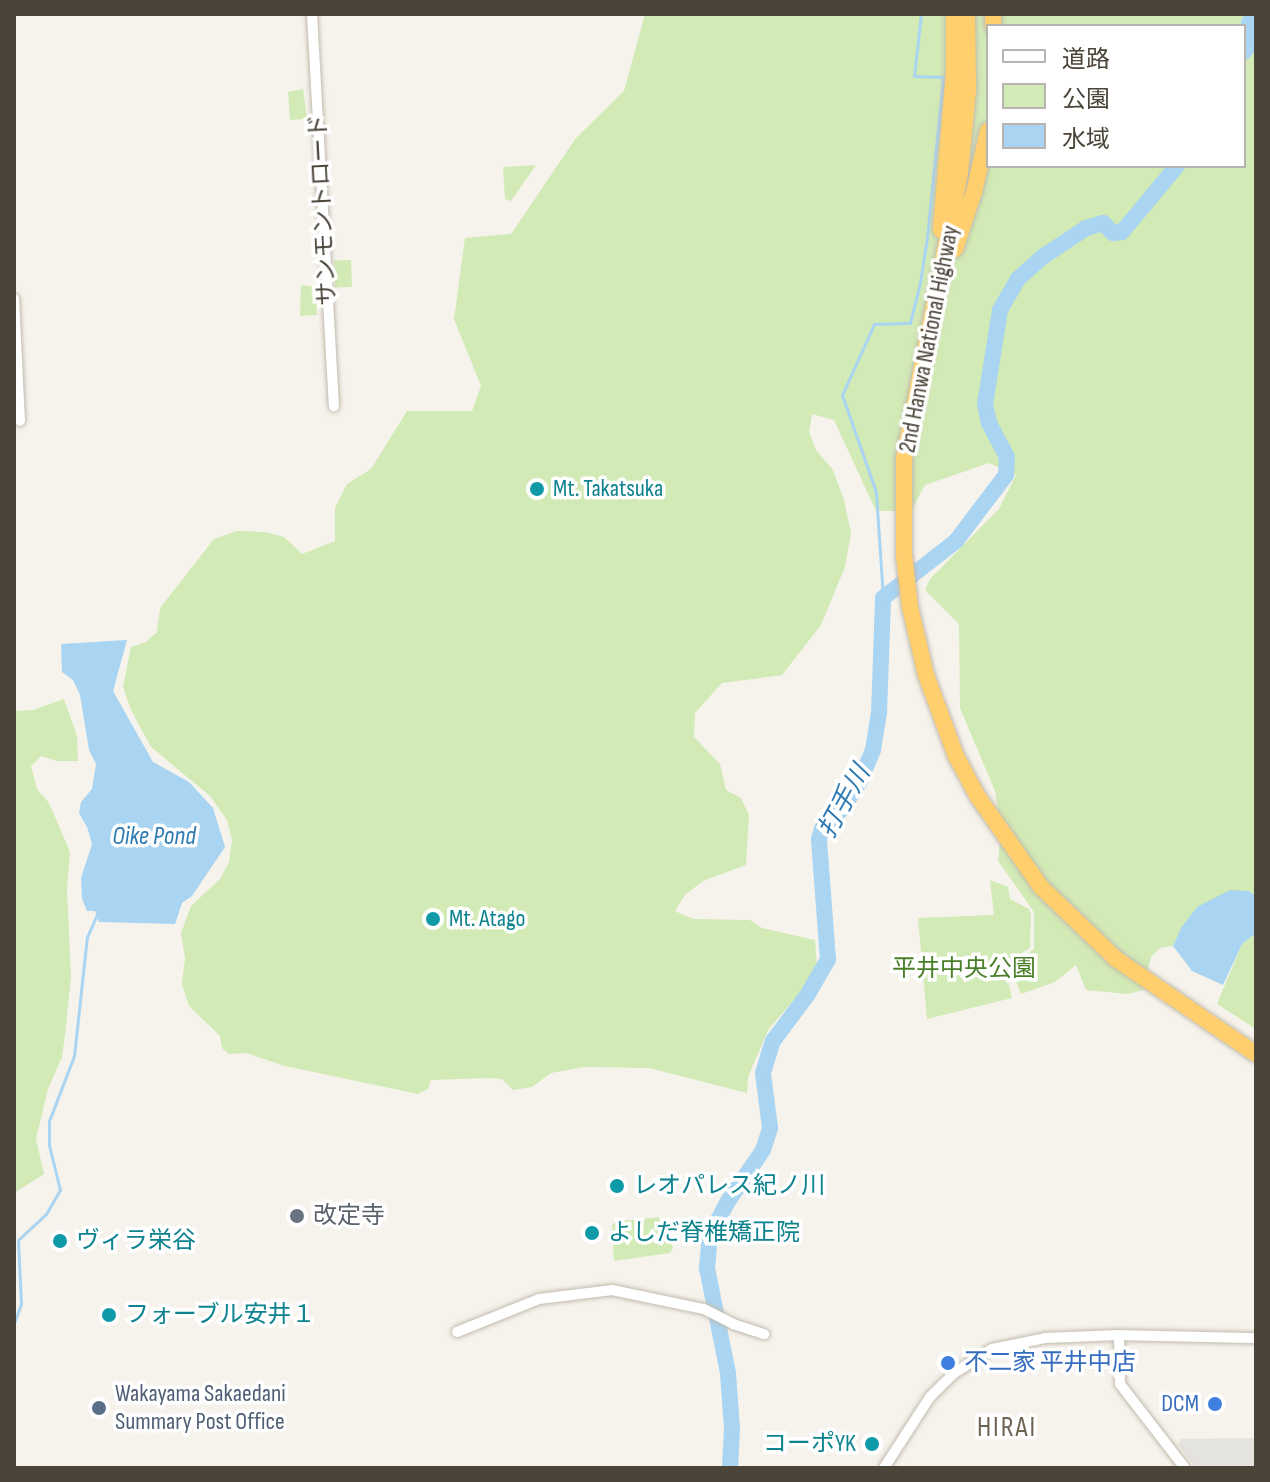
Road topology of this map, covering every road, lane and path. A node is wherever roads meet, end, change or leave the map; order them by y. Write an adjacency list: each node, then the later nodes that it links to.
1 (312, 14): 8 (street, サンモントロード)
2 (954, 14): 7 (highway)
3 (967, 14): 6 (highway, 2nd Hanwa National Highway)
4 (986, 140): 6 (highway)
5 (14, 299): 9 (street)
6 (932, 323): 7 (highway, 2nd Hanwa National Highway)
7 (918, 382): 10 (highway, 2nd Hanwa National Highway)
8 (334, 406)
9 (20, 421)
10 (1256, 1054)
11 (457, 1332): 12 (street)
12 (764, 1334)
13 (1119, 1335): 14 (street); 15 (street); 16 (street)
14 (1256, 1338)
15 (884, 1468)
16 (1185, 1468)

